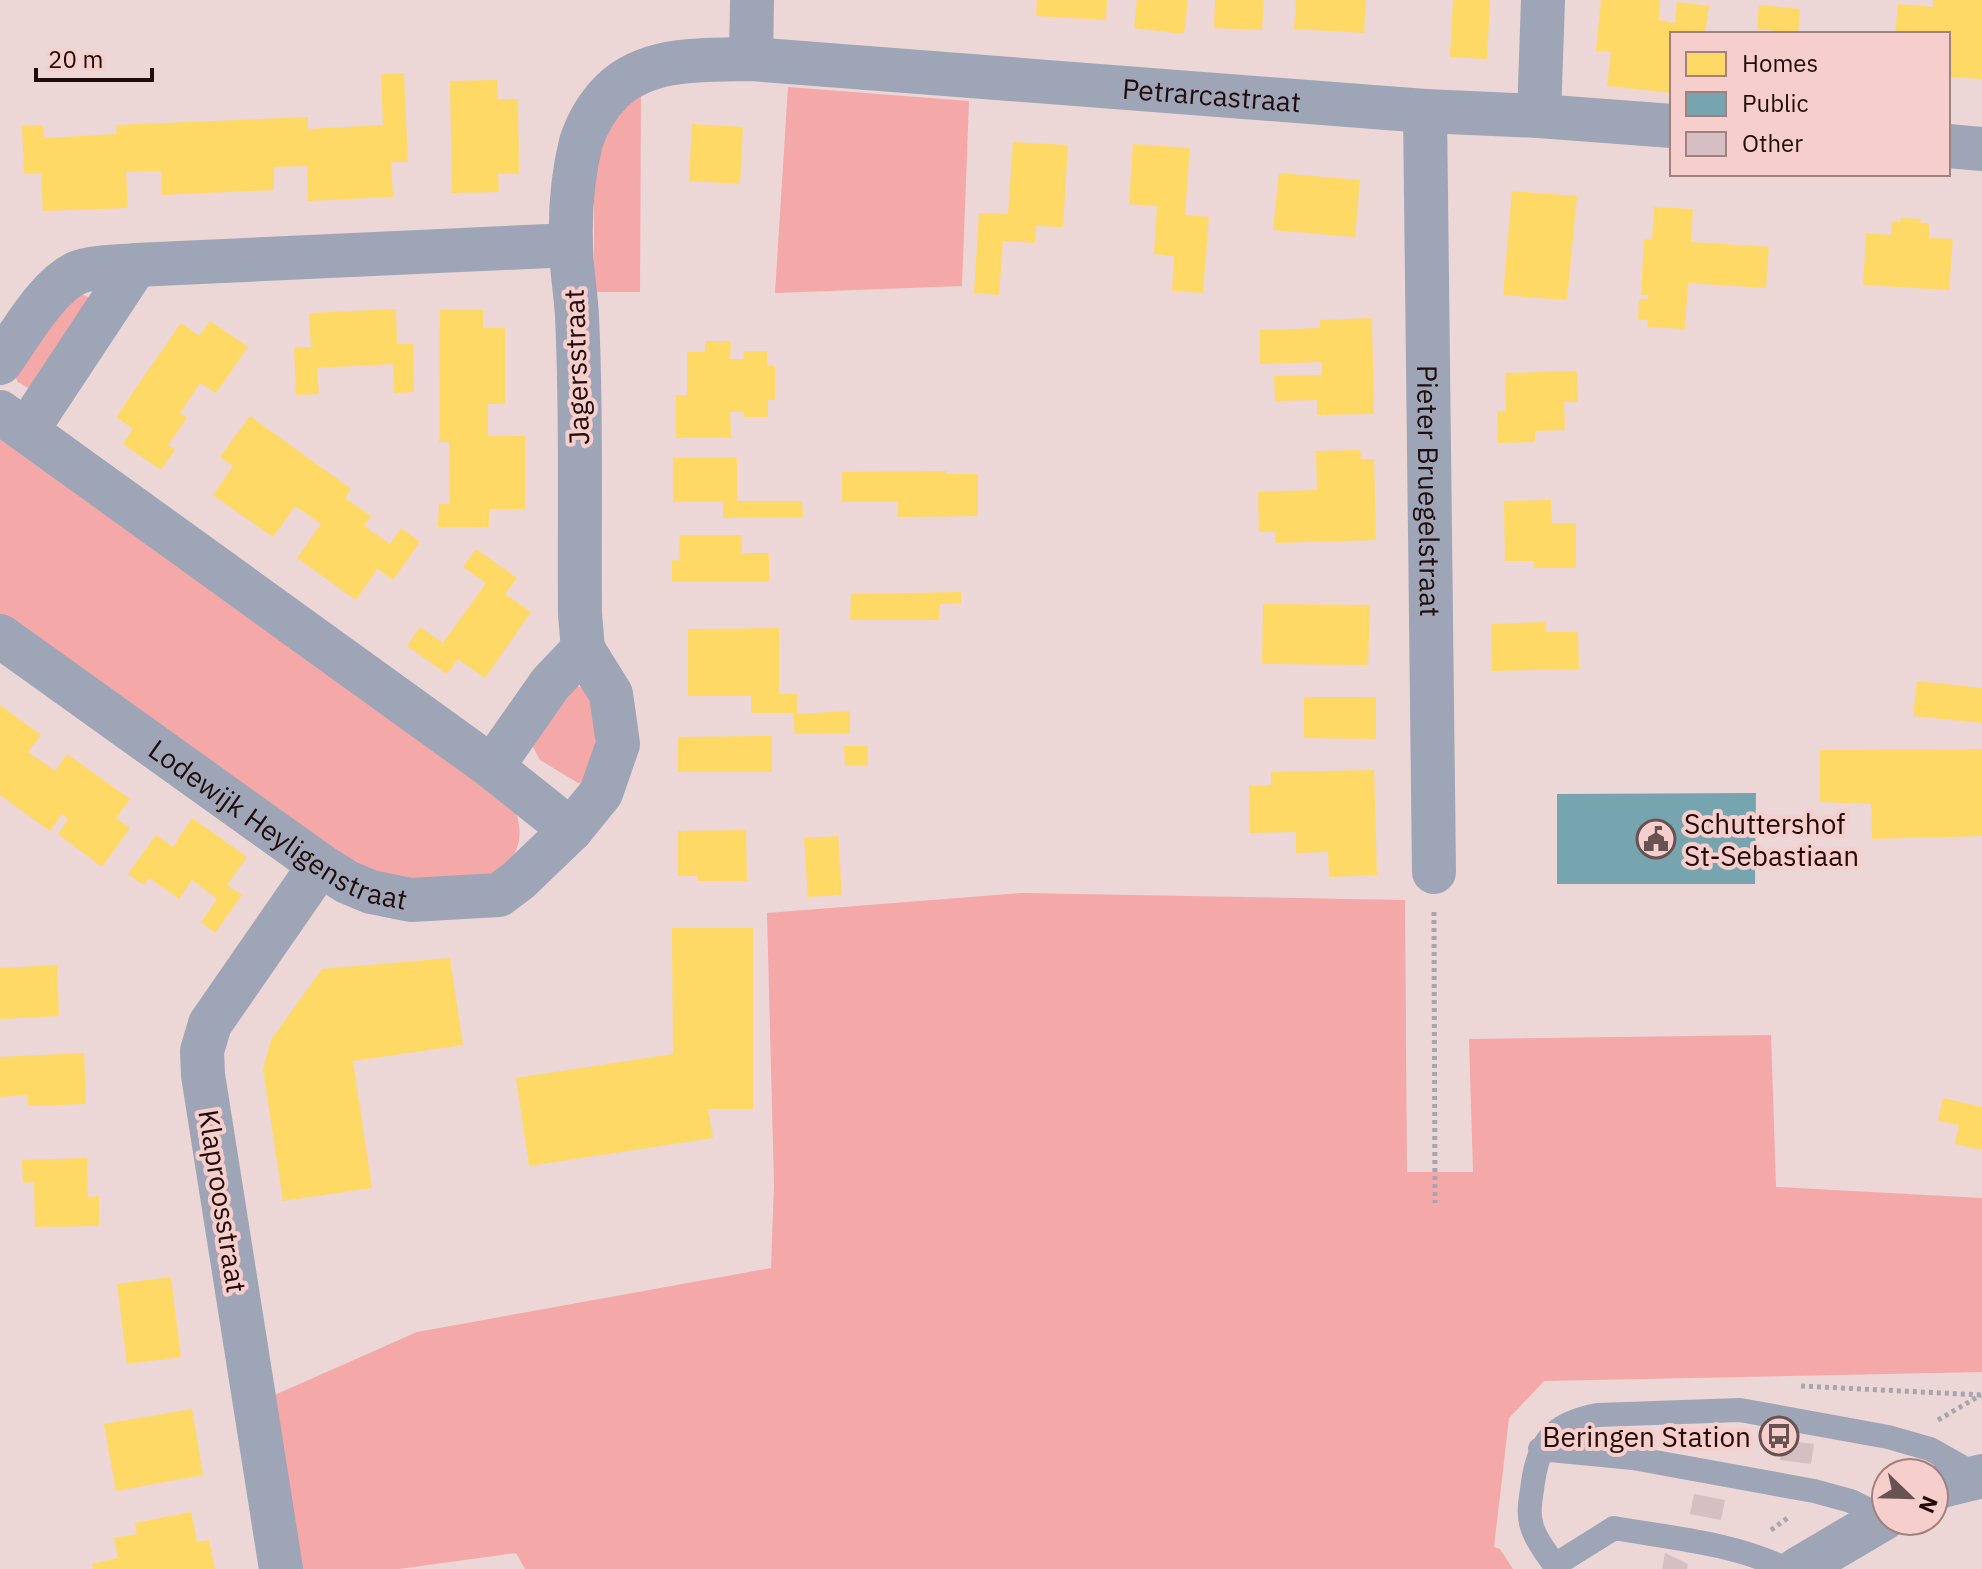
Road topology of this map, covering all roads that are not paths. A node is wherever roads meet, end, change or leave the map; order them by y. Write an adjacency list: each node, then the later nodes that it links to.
1 (752, 0): 3 (street)
2 (1543, 0): 5 (street)
3 (751, 59): 4 (street, Petrarcastraat); 9 (street, Jagersstraat)
4 (1425, 111): 5 (street, Petrarcastraat); 18 (street, Pieter Bruegelstraat)
5 (1539, 116): 6 (street, Petrarcastraat)
6 (1670, 126)
7 (1950, 146): 8 (street)
8 (1982, 149)
9 (571, 245): 10 (street); 14 (street, Jagersstraat)
10 (136, 265): 11 (street); 12 (street)
11 (0, 363)
12 (13, 421): 15 (street)
13 (0, 636): 17 (street, Lodewijk Heyligenstraat)
14 (583, 649): 15 (street); 16 (street, Lodewijk Heyligenstraat)
15 (492, 767): 16 (street)
16 (571, 830): 17 (street, Lodewijk Heyligenstraat)
17 (320, 865): 25 (street, Klaproosstraat)
18 (1434, 872)
19 (1540, 1449): 20 (lane); 22 (lane); 24 (lane)
20 (1980, 1476): 21 (street)
21 (1950, 1484)
22 (1870, 1510)
23 (1870, 1526): 27 (street)
24 (1556, 1567): 26 (lane)
25 (281, 1569)
26 (1786, 1569)
27 (1798, 1569)

